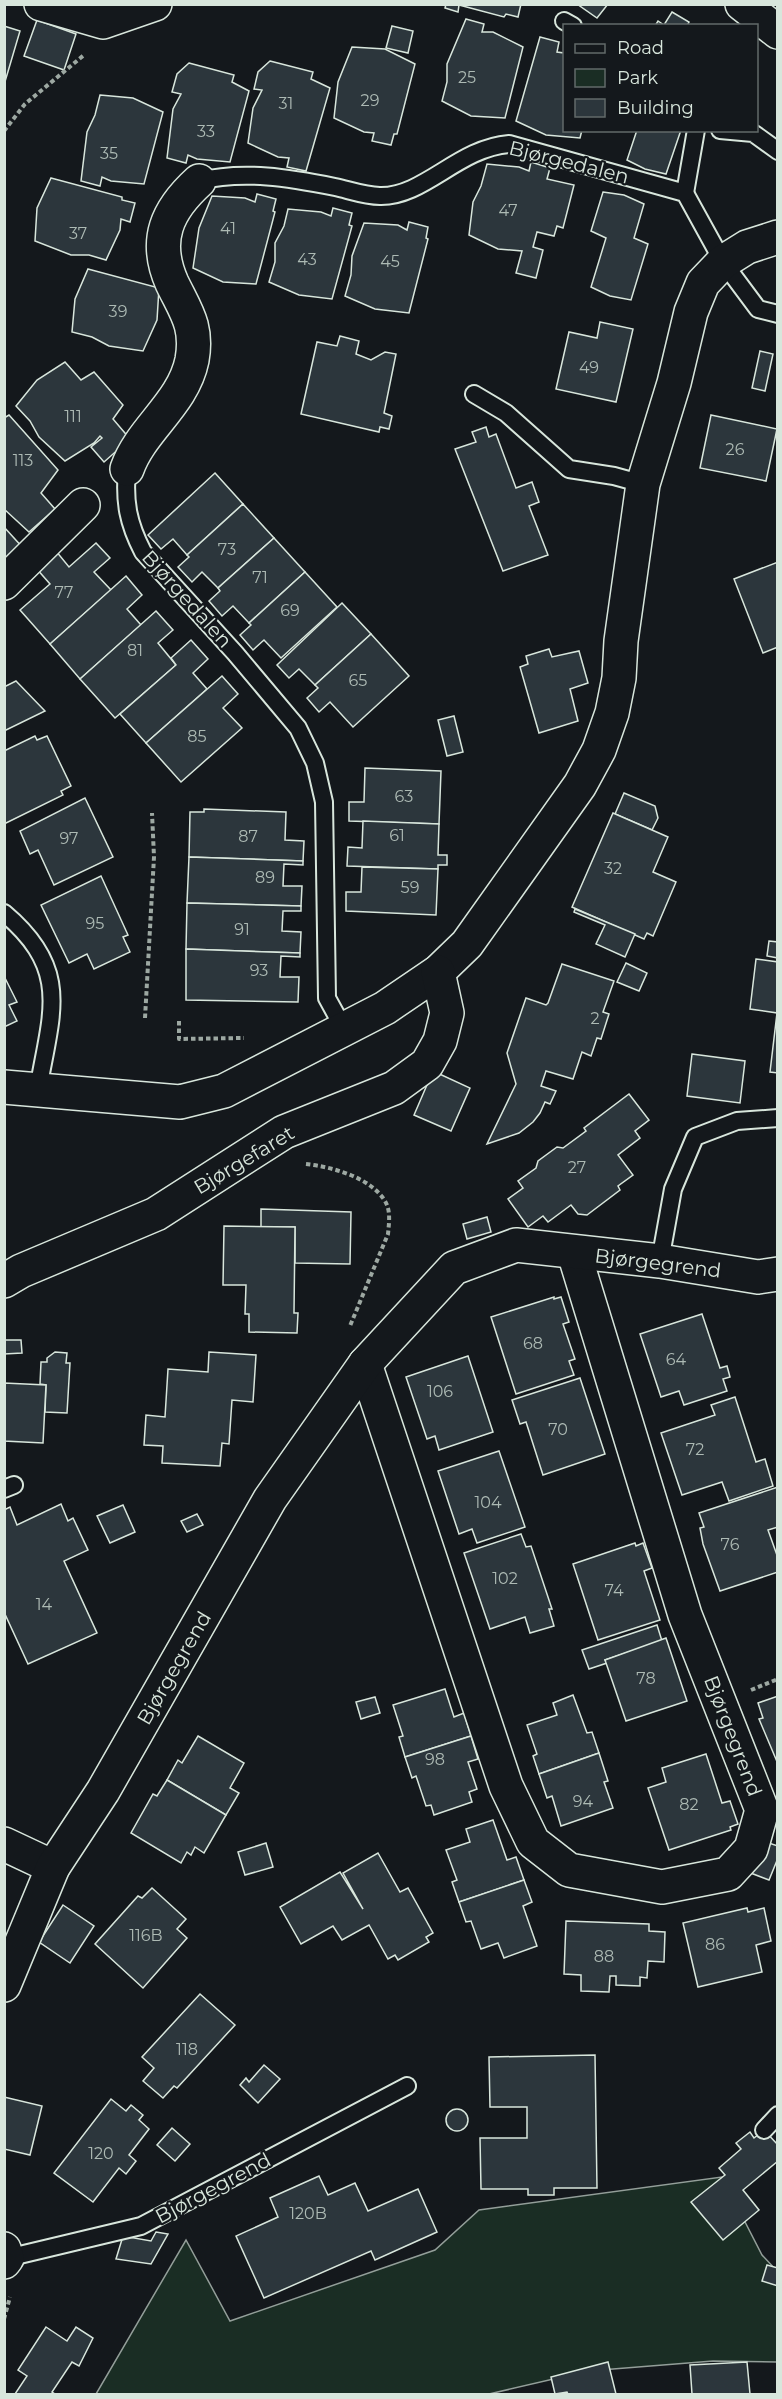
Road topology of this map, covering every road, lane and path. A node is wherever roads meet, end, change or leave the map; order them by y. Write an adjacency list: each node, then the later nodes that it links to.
1 (42, 4): 4 (street)
2 (155, 4): 4 (street)
3 (742, 4): 5 (street)
4 (103, 22): 6 (path)
5 (777, 32)
6 (4, 131)
7 (696, 132): 11 (lane)
8 (742, 132): 9 (lane)
9 (777, 151)
10 (199, 181): 11 (lane, Bjørgedalen); 16 (street, Bjørgedalen)
11 (685, 193): 13 (lane)
12 (777, 237): 13 (street)
13 (723, 262): 14 (lane); 17 (street)
14 (777, 314)
15 (474, 394): 17 (lane)
16 (127, 469): 25 (lane, Bjørgedalen)
17 (643, 484): 22 (street)
18 (83, 505): 19 (street)
19 (4, 583)
20 (152, 813): 23 (path)
21 (4, 913): 28 (lane)
22 (438, 972): 25 (street); 30 (street, Bjørgefaret)
23 (145, 1018)
24 (179, 1021): 26 (path)
25 (344, 1029): 28 (street)
26 (239, 1038)
27 (4, 1087): 28 (street)
28 (38, 1090)
29 (777, 1118): 32 (lane)
30 (256, 1151): 34 (street, Bjørgefaret); 35 (path)
31 (574, 1253): 32 (street, Bjørgegrend); 35 (street, Bjørgegrend); 35 (street, Bjørgegrend)
32 (660, 1261): 33 (street, Bjørgegrend)
33 (777, 1274)
34 (4, 1281)
35 (365, 1364): 37 (street, Bjørgegrend)
36 (4, 1844): 37 (street)
37 (53, 1867): 38 (street, Bjørgegrend)
38 (4, 1985)
39 (407, 2086): 42 (lane, Bjørgegrend)
40 (777, 2115): 41 (lane)
41 (764, 2130)
42 (5, 2256)

